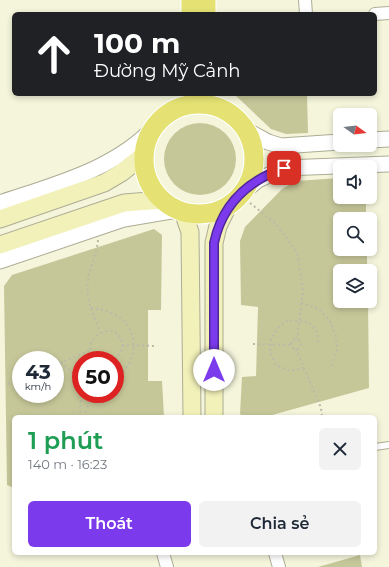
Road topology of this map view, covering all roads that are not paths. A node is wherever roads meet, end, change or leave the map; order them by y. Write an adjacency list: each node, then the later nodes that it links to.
1 (191, 0): 4 (main road)
2 (206, 0): 5 (main road)
3 (305, 0): 6 (street)
4 (191, 12)
5 (206, 12)
6 (306, 12)
7 (389, 13): 8 (street)
8 (377, 14)
9 (180, 96): 11 (main road)
10 (219, 96): 12 (main road)
11 (171, 112): 12 (main road); 13 (main road)
12 (232, 115): 14 (main road)
13 (155, 126): 18 (main road); 21 (street)
14 (246, 130): 17 (street); 20 (main road)
15 (389, 139): 16 (street)
16 (377, 140)
17 (333, 142)
18 (145, 154): 22 (main road); 23 (main road)
19 (389, 164): 20 (street)
20 (237, 198): 22 (main road); 27 (main road)
21 (0, 203)
22 (174, 207): 24 (main road); 25 (street); 26 (main road)
23 (0, 219)
24 (0, 245)
25 (0, 261)
26 (192, 415)
27 (214, 415)
28 (389, 445): 29 (lane)
29 (377, 447)
30 (164, 555): 32 (street)
31 (276, 555): 33 (street)
32 (167, 567)
33 (279, 567)

